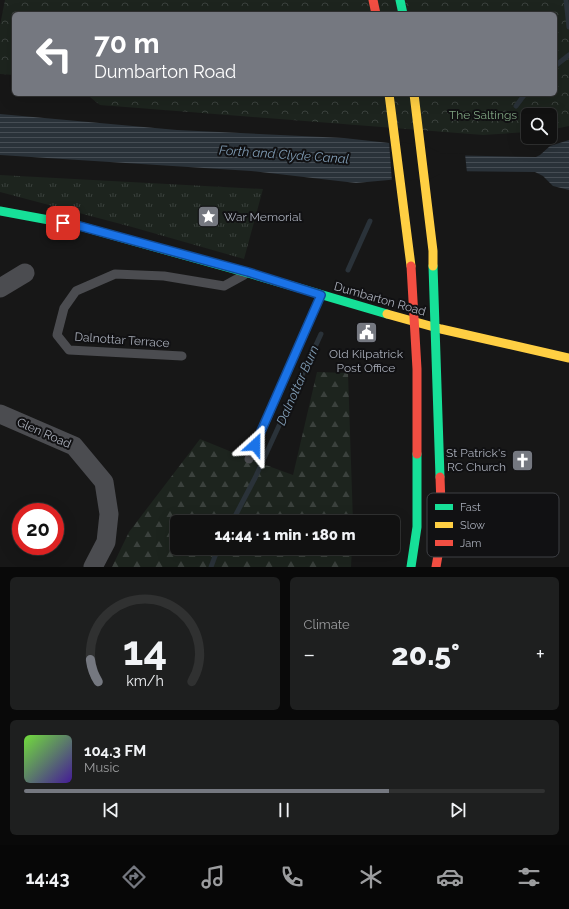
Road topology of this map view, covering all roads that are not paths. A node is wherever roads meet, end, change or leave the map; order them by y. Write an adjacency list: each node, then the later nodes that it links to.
1 (373, 0): 3 (main road)
2 (400, 0): 4 (main road)
3 (376, 12)
4 (403, 12)
5 (389, 96): 19 (main road, bridge)
6 (414, 96): 16 (main road, bridge)
7 (0, 211): 8 (main road, Dumbarton Road)
8 (248, 272): 11 (main road, Dumbarton Road); 12 (lane, Dalnottar Terrace)
9 (25, 273): 10 (street)
10 (0, 288)
11 (321, 295): 13 (main road, Dumbarton Road); 15 (lane)
12 (182, 356)
13 (569, 358)
14 (0, 414): 18 (street, Glen Road)
15 (249, 459)
16 (441, 493)
17 (438, 557): 20 (main road, bridge)
18 (93, 567)
19 (411, 567)
20 (436, 567)

